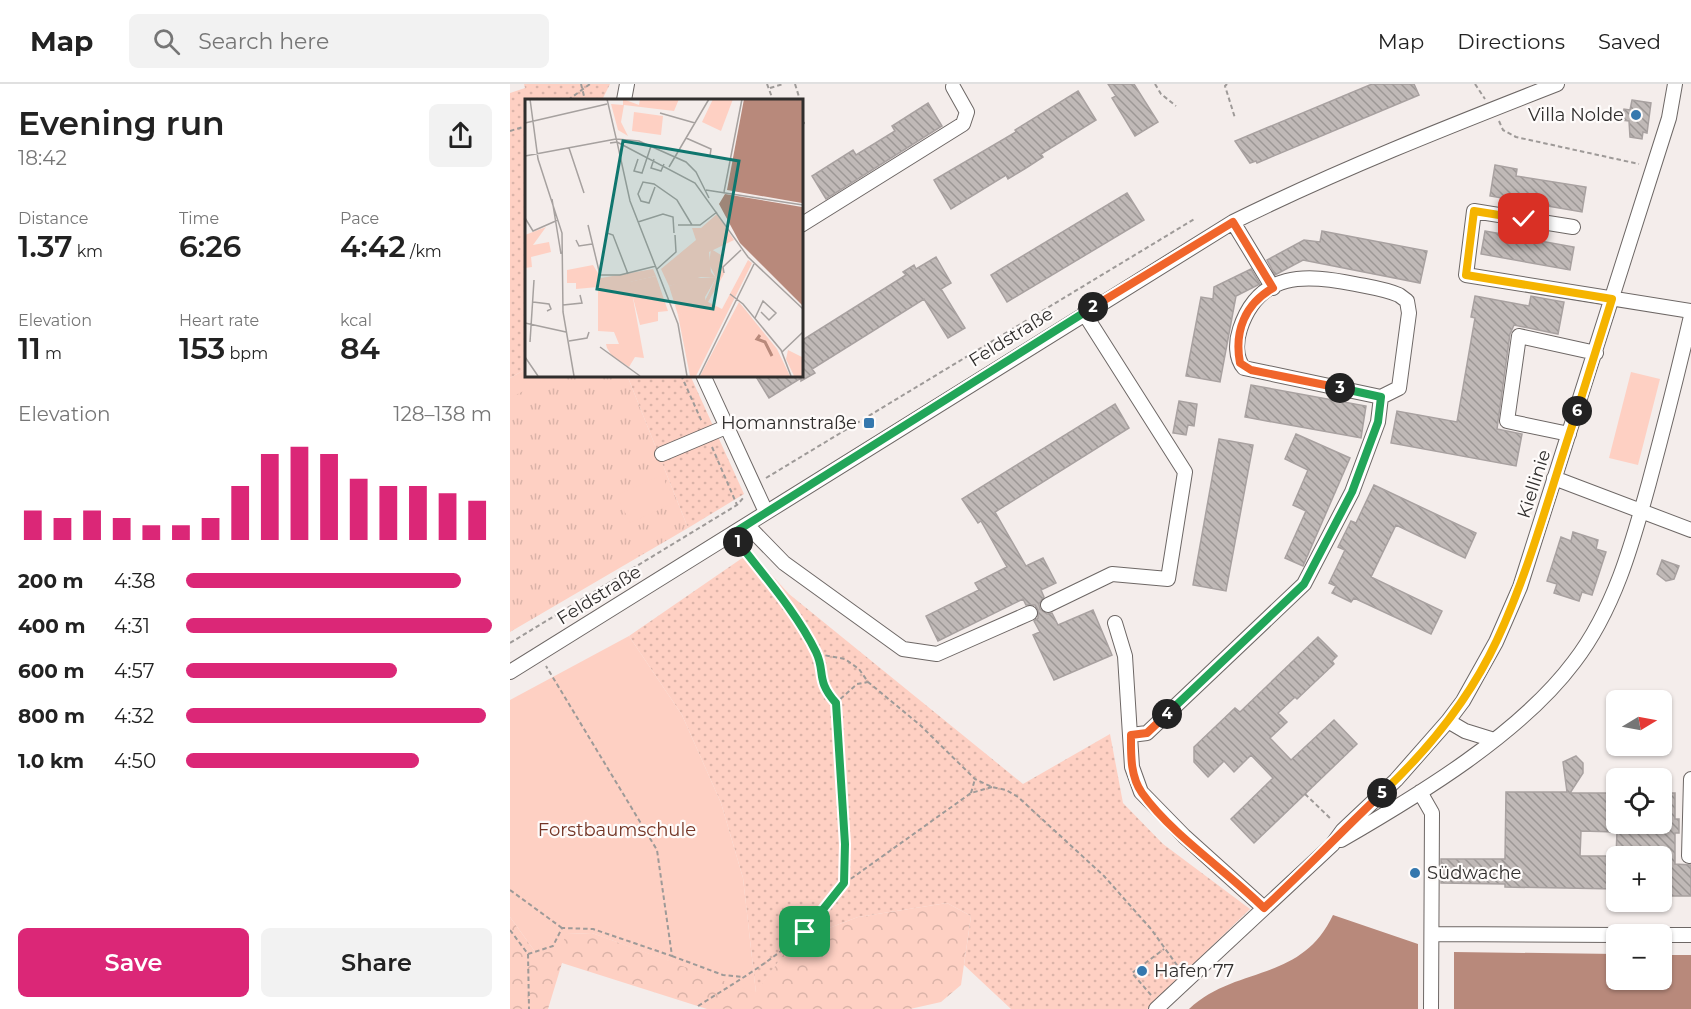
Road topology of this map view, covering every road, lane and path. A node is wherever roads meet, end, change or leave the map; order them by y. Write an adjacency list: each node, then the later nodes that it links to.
1 (581, 84): 13 (path)
2 (590, 84): 13 (path)
3 (627, 84): 16 (street)
4 (767, 84): 12 (path)
5 (783, 84): 12 (path)
6 (795, 84): 18 (path)
7 (1155, 84): 19 (path)
8 (1227, 84): 20 (path)
9 (1557, 84): 26 (street, Feldstraße)
10 (1675, 84): 30 (street, Kiellinie)
11 (953, 87): 27 (street)
12 (770, 88): 17 (path)
13 (582, 89): 14 (path); 15 (path)
14 (569, 99)
15 (585, 99)
16 (624, 99)
17 (774, 99)
18 (799, 99)
19 (1176, 106)
20 (1235, 118)
21 (525, 126): 23 (path)
22 (1503, 130): 24 (path)
23 (510, 131)
24 (1641, 164)
25 (1196, 218): 41 (path)
26 (1233, 222): 29 (street); 32 (street, Feldstraße)
27 (802, 224)
28 (1573, 227): 30 (street)
29 (1273, 288): 36 (street); 36 (street)
30 (1612, 299): 31 (street); 34 (street, Kiellinie)
31 (1691, 311)
32 (1084, 313): 42 (street, Feldstraße); 47 (street)
33 (1691, 316): 43 (street, Kiellinie)
34 (1596, 353): 38 (street, Kiellinie); 38 (street)
35 (703, 376): 37 (street)
36 (1381, 397): 57 (street)
37 (726, 427): 39 (street); 41 (street)
38 (1569, 434): 40 (street, Kiellinie)
39 (662, 454)
40 (1554, 478): 43 (street); 56 (street, Kiellinie)
41 (753, 485): 42 (street); 50 (path)
42 (766, 512): 44 (street, Feldstraße)
43 (1642, 512): 45 (street); 58 (street, Kiellinie)
44 (747, 525): 46 (street, Feldstraße); 48 (street)
45 (1691, 530)
46 (732, 534): 51 (street, Feldstraße); 52 (path)
47 (1048, 605)
48 (1030, 613)
49 (1115, 623): 57 (street)
50 (510, 643)
51 (538, 653): 53 (street, Feldstraße); 79 (path)
52 (818, 654): 54 (path); 55 (path)
53 (510, 672)
54 (868, 682): 55 (path); 60 (path)
55 (836, 703): 68 (path)
56 (1448, 721): 58 (street); 65 (street, Kiellinie)
57 (1131, 735): 70 (street)
58 (1494, 740): 62 (street, Kiellinie)
59 (1691, 778): 67 (street)
60 (975, 779): 61 (path); 63 (path)
61 (992, 787): 63 (path); 77 (path)
62 (1420, 792): 66 (street, Kiellinie); 73 (street)
63 (971, 793): 68 (path)
64 (1305, 794): 65 (path)
65 (1343, 830): 66 (street, Kiellinie)
66 (1332, 845): 70 (street, Kiellinie)
67 (1689, 856)
68 (844, 883): 81 (path)
69 (510, 890): 71 (path)
70 (1264, 908): 82 (street, Kiellinie)
71 (562, 928): 78 (path); 79 (path)
72 (510, 930): 78 (path)
73 (1432, 934): 74 (street); 85 (street)
74 (1606, 935)
75 (1672, 935): 76 (street)
76 (1691, 935)
77 (1164, 949): 80 (path); 82 (path)
78 (528, 954): 84 (path)
79 (672, 956): 81 (path)
80 (1182, 973)
81 (743, 977): 83 (path)
82 (1155, 1004)
83 (698, 1006)
84 (529, 1009)
85 (1431, 1009)

